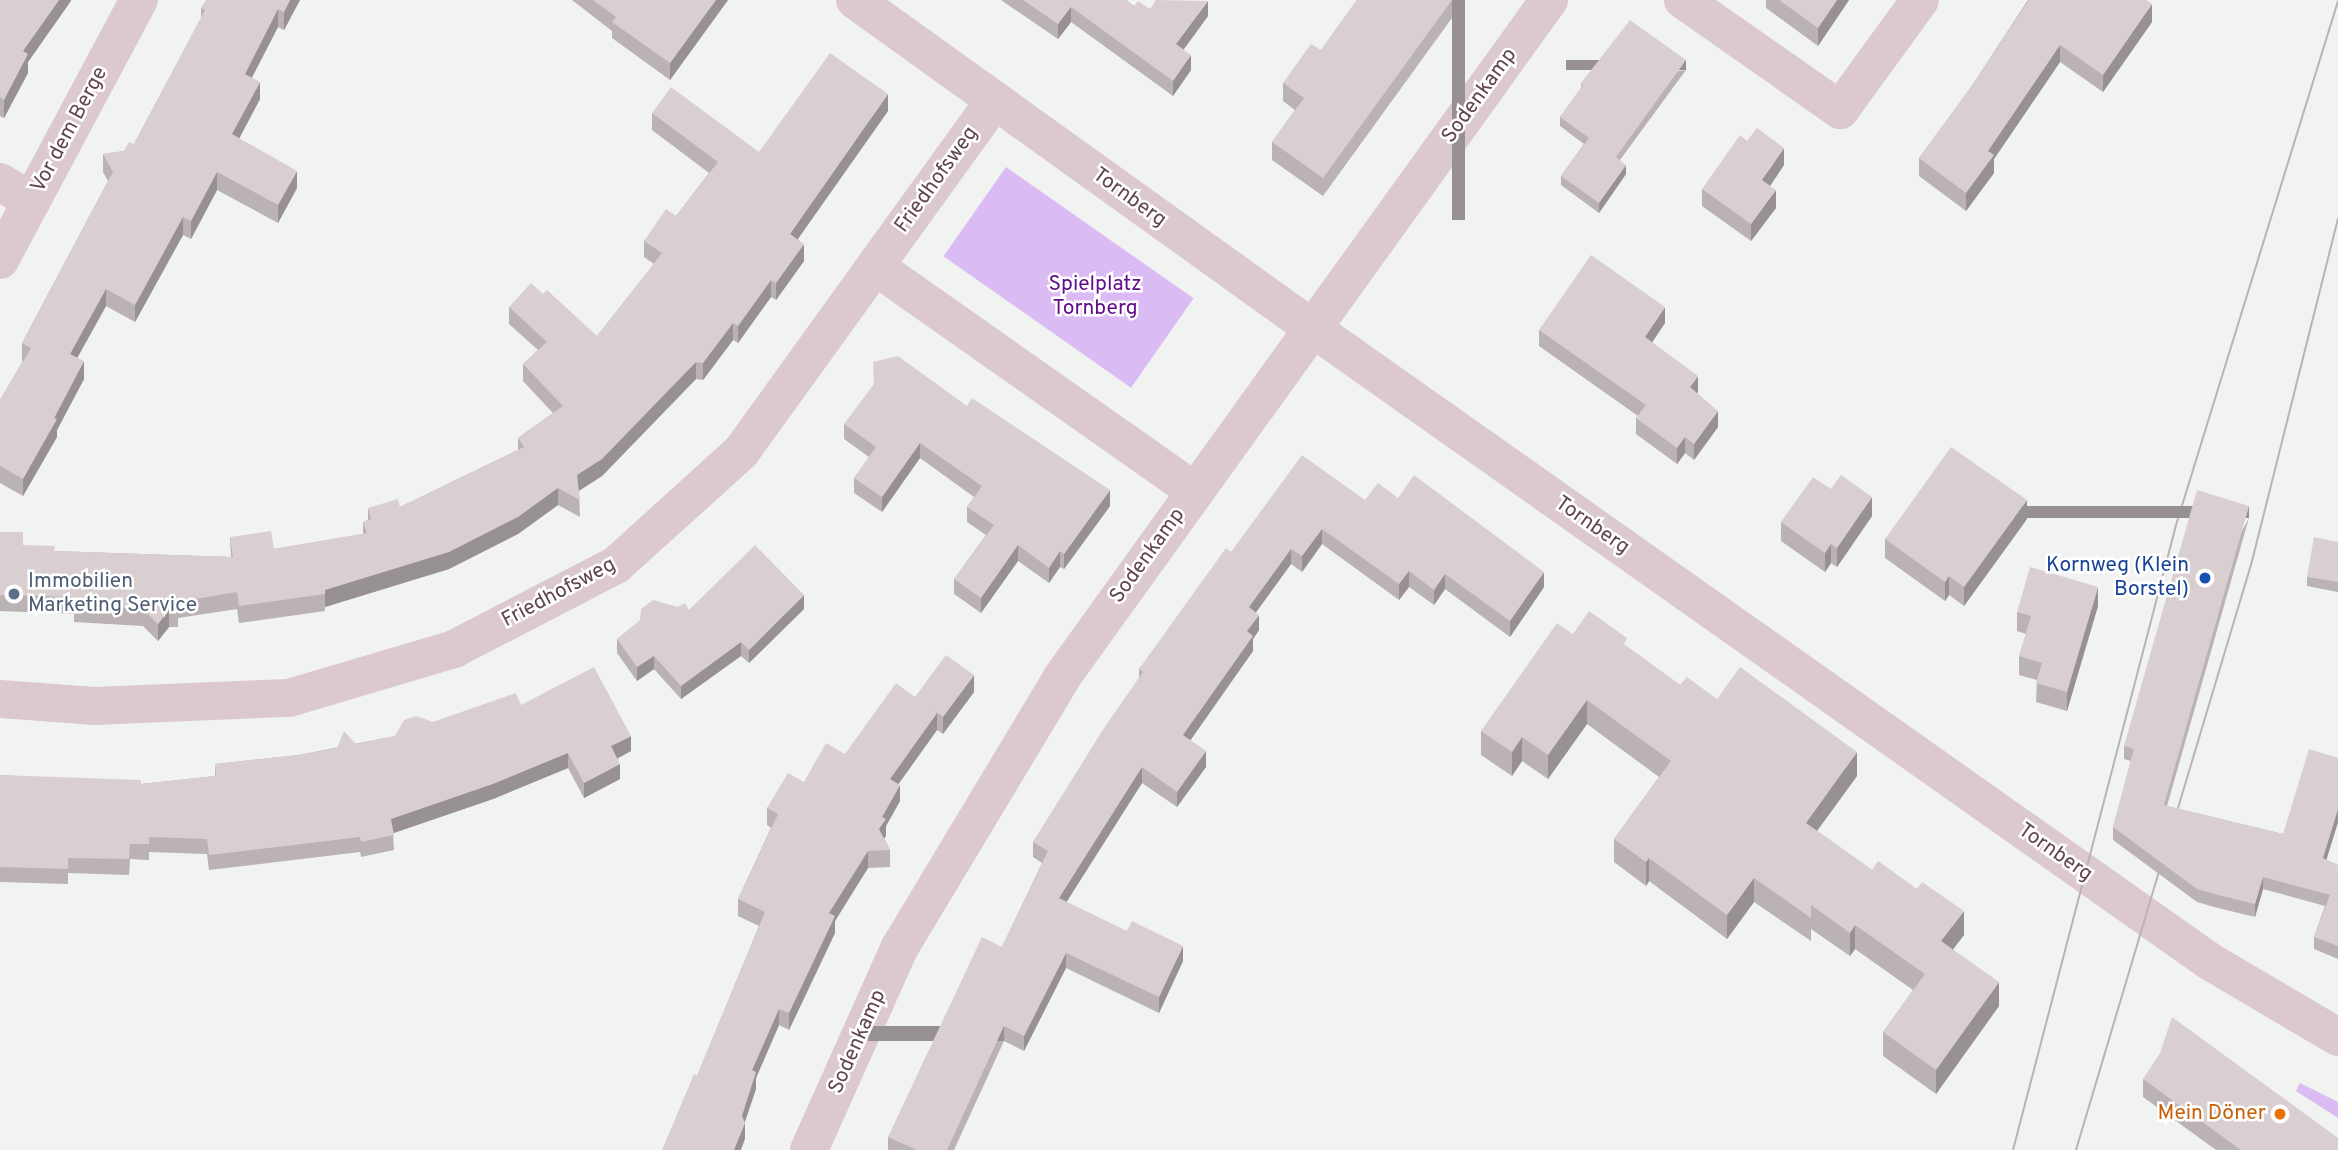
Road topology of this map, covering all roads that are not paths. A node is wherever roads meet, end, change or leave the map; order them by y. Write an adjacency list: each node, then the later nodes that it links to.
1 (139, 0): 7 (street, Vor dem Berge)
2 (855, 0): 6 (street, Tornberg)
3 (1549, 0): 10 (street, Sodenkamp)
4 (1683, 0): 5 (street)
5 (1920, 0)
6 (994, 101): 9 (street, Friedhofsweg); 10 (street, Tornberg)
7 (16, 191): 8 (street, Vor dem Berge)
8 (0, 260)
9 (876, 267): 11 (street); 12 (street, Friedhofsweg)
10 (1311, 328): 11 (street, Sodenkamp); 13 (street, Tornberg)
11 (1195, 491): 14 (street, Sodenkamp)
12 (0, 699)
13 (2338, 1037)
14 (810, 1150)

